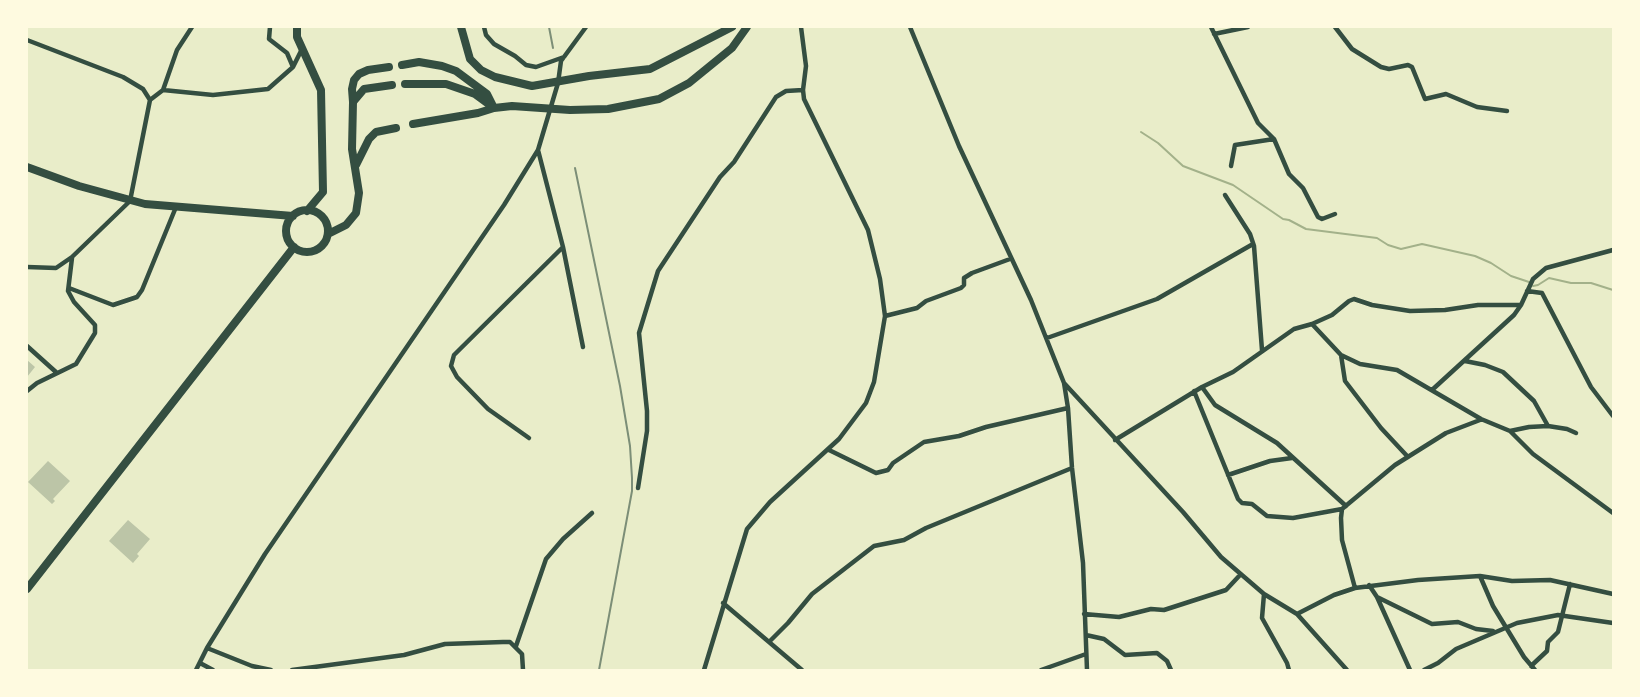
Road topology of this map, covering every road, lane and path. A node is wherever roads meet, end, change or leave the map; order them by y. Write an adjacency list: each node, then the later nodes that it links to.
1 (192, 27): 24 (street)
2 (270, 27): 19 (street)
3 (297, 27): 16 (highway)
4 (460, 27): 21 (highway)
5 (484, 27): 17 (street)
6 (732, 27): 21 (highway)
7 (747, 27): 29 (highway)
8 (801, 27): 25 (street)
9 (910, 27): 50 (street)
10 (1211, 27): 14 (street)
11 (1248, 27): 14 (street)
12 (1335, 27): 30 (street)
13 (584, 28): 17 (street)
14 (1214, 34): 33 (street)
15 (27, 40): 26 (street)
16 (302, 49): 19 (street); 41 (highway)
17 (564, 57): 21 (street)
18 (402, 65): 28 (highway)
19 (293, 67): 24 (street)
20 (389, 67): 27 (highway)
21 (558, 83): 29 (street)
22 (405, 84): 28 (highway)
23 (392, 85): 27 (highway)
24 (163, 90): 26 (street)
25 (803, 90): 55 (street); 82 (street)
26 (150, 100): 39 (street)
27 (352, 102): 35 (highway)
28 (494, 108): 29 (highway); 31 (highway)
29 (550, 110): 34 (street)
30 (1507, 111)
31 (413, 124)
32 (396, 128): 35 (highway)
33 (1274, 140): 36 (street); 42 (street)
34 (538, 150): 47 (street); 105 (street)
35 (356, 165): 44 (highway)
36 (1232, 166)
37 (27, 167): 39 (highway)
38 (1224, 195): 45 (street)
39 (130, 201): 40 (highway); 49 (street)
40 (176, 207): 43 (highway); 52 (street)
41 (307, 211): 43 (highway); 44 (highway)
42 (1335, 214)
43 (293, 216): 46 (highway)
44 (328, 234): 46 (highway)
45 (1253, 244): 57 (street); 60 (street)
46 (294, 247): 91 (highway)
47 (563, 247): 59 (street); 75 (street)
48 (1613, 250): 53 (street)
49 (72, 257): 51 (street); 52 (street)
50 (1010, 258): 55 (street); 57 (street)
51 (27, 267)
52 (69, 288): 63 (street)
53 (1527, 291): 54 (street); 70 (street)
54 (1521, 305): 56 (street); 62 (street)
55 (885, 316): 77 (street)
56 (1312, 324): 60 (street); 61 (street)
57 (1047, 338): 64 (street)
58 (27, 346): 63 (street)
59 (583, 347)
60 (1262, 350): 65 (street)
61 (1341, 355): 66 (street); 78 (street)
62 (1465, 360): 66 (street); 72 (street)
63 (57, 373): 67 (street)
64 (1064, 382): 69 (street); 76 (street)
65 (1202, 387): 68 (street); 79 (street)
66 (1432, 390): 71 (street)
67 (27, 391)
68 (1194, 391): 76 (street); 81 (street)
69 (1068, 408): 77 (street); 80 (street)
70 (1613, 416)
71 (1481, 420): 73 (street); 78 (street)
72 (1548, 426): 73 (street); 74 (street)
73 (1510, 431): 85 (street)
74 (1576, 434)
75 (529, 438)
76 (1114, 440): 86 (street)
77 (829, 450): 95 (street)
78 (1408, 457): 83 (street)
79 (1292, 458): 81 (street); 83 (street)
80 (1072, 468): 96 (street); 103 (street)
81 (1228, 475): 83 (street)
82 (638, 488)
83 (1344, 507): 90 (street)
84 (592, 513): 104 (street)
85 (1613, 513)
86 (1239, 575): 92 (street); 96 (street)
87 (1480, 576): 88 (street); 89 (street); 100 (street)
88 (1570, 584): 93 (street); 98 (street)
89 (1369, 585): 90 (street); 94 (street)
90 (1355, 588): 97 (street)
91 (27, 589)
92 (1264, 594): 97 (street); 121 (street)
93 (1613, 594)
94 (1377, 597): 101 (street); 123 (street)
95 (723, 603): 103 (street); 116 (street)
96 (1084, 614): 102 (street)
97 (1297, 614): 122 (street)
98 (1563, 615): 99 (street); 100 (street); 109 (street)
99 (1613, 623)
100 (1506, 627): 101 (street); 109 (street)
101 (1494, 631): 124 (street)
102 (1086, 634): 106 (street); 120 (street)
103 (769, 642): 117 (street)
104 (516, 646): 108 (street); 115 (street)
105 (207, 648): 107 (street); 112 (street)
106 (1086, 654): 118 (street); 119 (street)
107 (200, 663): 110 (street); 111 (street)
108 (331, 664): 113 (street); 114 (street)
109 (1533, 668)
110 (196, 670)
111 (213, 670)
112 (271, 670)
113 (292, 670)
114 (331, 670)
115 (523, 670)
116 (704, 670)
117 (802, 670)
118 (1041, 670)
119 (1087, 670)
120 (1171, 670)
121 (1288, 670)
122 (1347, 670)
123 (1410, 670)
124 (1424, 670)

